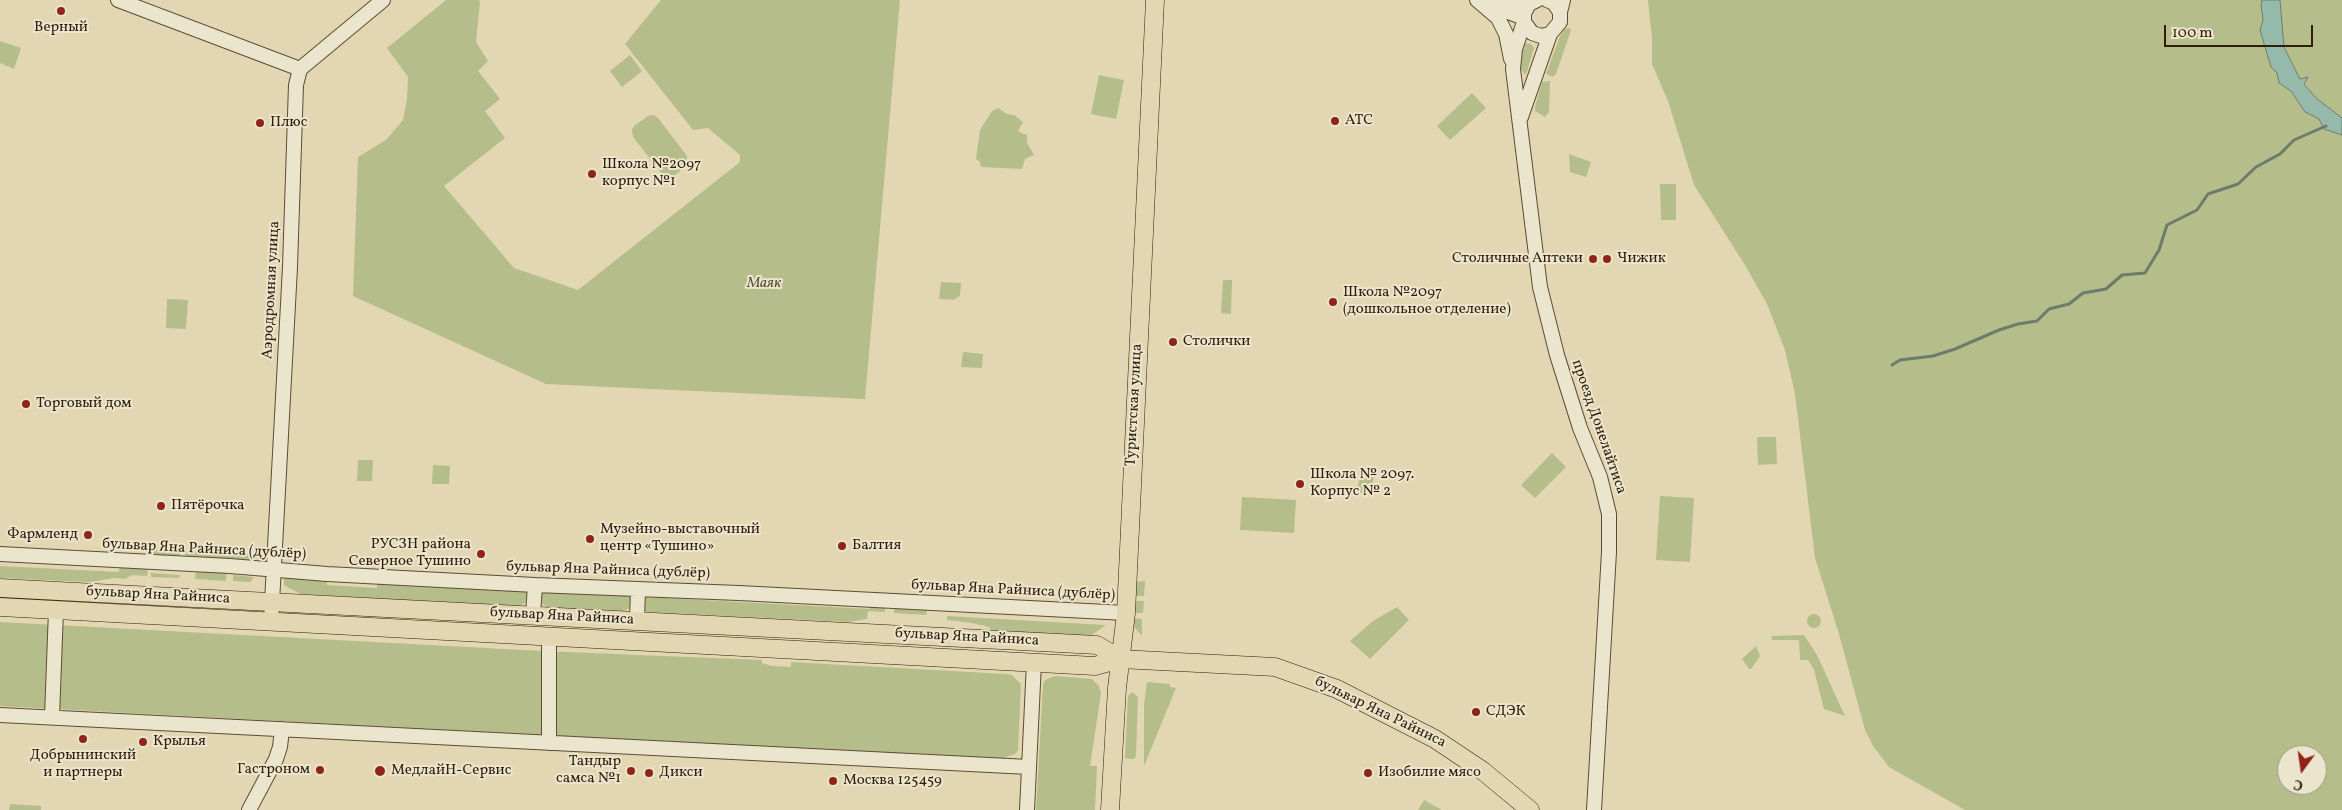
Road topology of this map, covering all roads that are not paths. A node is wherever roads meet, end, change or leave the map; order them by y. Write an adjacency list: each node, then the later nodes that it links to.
1 (118, 0): 11 (street)
2 (383, 0): 11 (street)
3 (1155, 0): 22 (main road, Туристская улица)
4 (1477, 0): 9 (street); 12 (street)
5 (1495, 0): 7 (street)
6 (1547, 0): 8 (street, проезд Донелайтиса)
7 (1533, 2): 9 (street, проезд Донелайтиса)
8 (1561, 6): 10 (street, проезд Донелайтиса)
9 (1524, 20): 10 (street); 12 (street, проезд Донелайтиса)
10 (1550, 34): 13 (street, проезд Донелайтиса)
11 (300, 69): 15 (street, Аэродромная улица)
12 (1513, 69): 13 (street, проезд Донелайтиса)
13 (1520, 118): 38 (street, проезд Донелайтиса)
14 (0, 554): 15 (street, бульвар Яна Райниса (дублёр))
15 (273, 568): 16 (street, бульвар Яна Райниса (дублёр)); 19 (street, Аэродромная улица)
16 (535, 585): 18 (street, бульвар Яна Райниса (дублёр)); 23 (street)
17 (0, 588): 19 (main road, бульвар Яна Райниса)
18 (638, 589): 22 (street, бульвар Яна Райниса (дублёр)); 24 (street)
19 (272, 602): 23 (main road, бульвар Яна Райниса); 25 (street, Аэродромная улица)
20 (0, 607): 21 (main road, бульвар Яна Райниса)
21 (56, 610): 25 (main road, бульвар Яна Райниса); 30 (street)
22 (1126, 613): 27 (main road, Туристская улица)
23 (533, 615): 24 (main road, бульвар Яна Райниса)
24 (637, 620): 27 (main road, бульвар Яна Райниса)
25 (270, 621): 26 (main road, бульвар Яна Райниса)
26 (549, 636): 28 (main road, бульвар Яна Райниса); 32 (street)
27 (1120, 659): 28 (main road, бульвар Яна Райниса); 36 (main road, Туристская улица); 37 (main road, бульвар Яна Райниса)
28 (1034, 662): 33 (street)
29 (0, 715): 30 (street)
30 (52, 717): 31 (street)
31 (282, 729): 32 (street); 34 (street)
32 (549, 743): 33 (street)
33 (1029, 767): 35 (street)
34 (249, 810)
35 (1027, 810)
36 (1110, 810)
37 (1530, 810)
38 (1594, 810)

